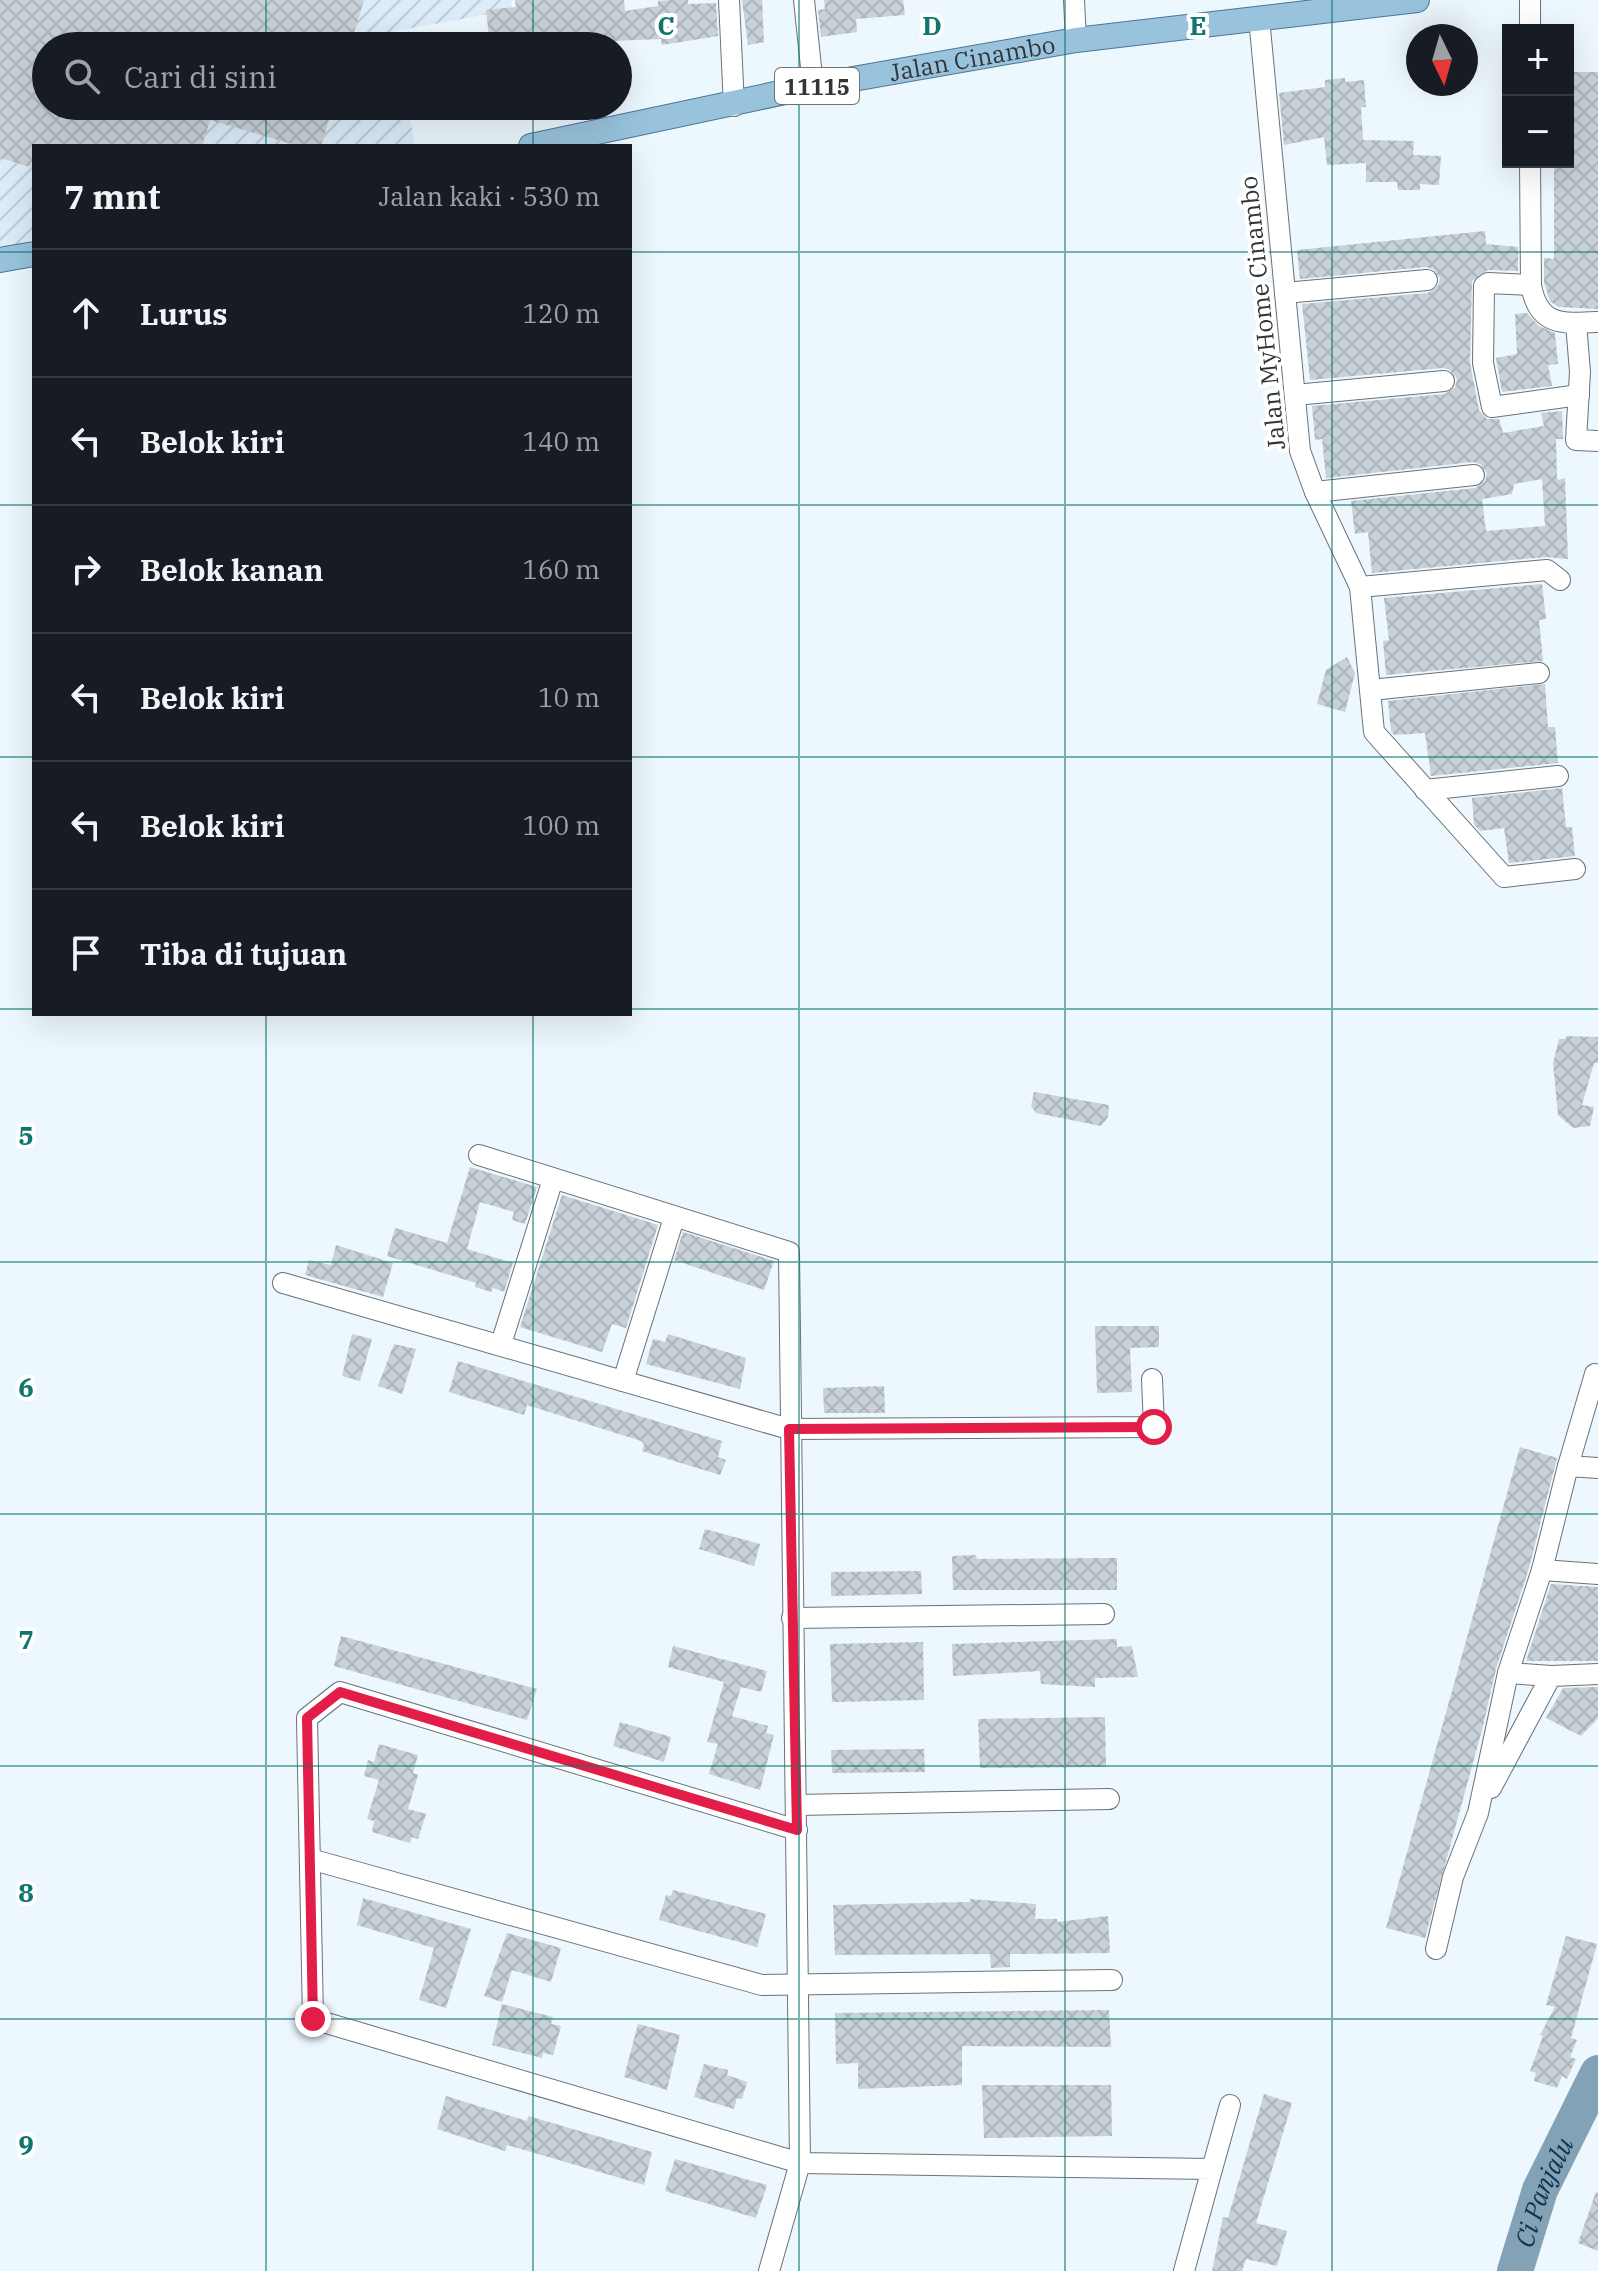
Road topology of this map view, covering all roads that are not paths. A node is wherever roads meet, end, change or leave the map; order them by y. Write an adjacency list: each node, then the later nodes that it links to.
1 (729, 0): 10 (street)
2 (804, 0): 9 (street)
3 (1074, 0): 8 (street)
4 (1417, 0): 6 (main road, Jalan Cinambo / 11115)
5 (1530, 0): 7 (street)
6 (1259, 18): 8 (main road, Jalan Cinambo / 11115); 17 (street, Jalan MyHome Cinambo)
7 (1530, 24)
8 (1076, 40): 9 (main road, Jalan Cinambo / 11115)
9 (813, 86): 10 (main road, Jalan Cinambo / 11115)
10 (734, 106): 11 (main road, Jalan Cinambo / 11115)
11 (541, 144)
12 (1530, 168): 16 (street)
13 (32, 254): 14 (main road)
14 (0, 260)
15 (1427, 280): 17 (street)
16 (1531, 285): 19 (street); 22 (street)
17 (1285, 293): 21 (street, Jalan MyHome Cinambo)
18 (1598, 322): 19 (street)
19 (1576, 323): 22 (street)
20 (1444, 381): 21 (street)
21 (1295, 395): 25 (street, Jalan MyHome Cinambo)
22 (1579, 395): 23 (street)
23 (1598, 441)
24 (1474, 475): 25 (street)
25 (1315, 492): 27 (street, Jalan MyHome Cinambo)
26 (1560, 580): 27 (street)
27 (1360, 587): 29 (street, Jalan MyHome Cinambo)
28 (1539, 673): 29 (street)
29 (1371, 690): 32 (street, Jalan MyHome Cinambo)
30 (1558, 776): 31 (street)
31 (1452, 787): 32 (street); 33 (street)
32 (1425, 790): 33 (street, Jalan MyHome Cinambo)
33 (1455, 823): 34 (street, Jalan MyHome Cinambo)
34 (1575, 869)
35 (479, 1155): 36 (street)
36 (553, 1179): 37 (street); 39 (street)
37 (674, 1218): 42 (street); 43 (street)
38 (283, 1283): 39 (street)
39 (501, 1344): 42 (street)
40 (1595, 1374): 44 (street)
41 (1152, 1379): 43 (street)
42 (623, 1381): 43 (street)
43 (789, 1429): 49 (street)
44 (1568, 1466): 45 (street); 46 (street)
45 (1598, 1468)
46 (1542, 1570): 47 (street); 50 (street)
47 (1598, 1574)
48 (1104, 1614): 49 (street)
49 (792, 1618): 54 (street)
50 (1508, 1673): 52 (street); 55 (street)
51 (1598, 1674): 52 (street)
52 (1551, 1676): 55 (street)
53 (1109, 1799): 54 (street)
54 (797, 1805): 56 (street)
55 (1478, 1813): 58 (street)
56 (797, 1830): 57 (street); 60 (street)
57 (310, 1859): 60 (street); 62 (street)
58 (1436, 1949)
59 (1112, 1980): 60 (street)
60 (800, 1984): 62 (street)
61 (1230, 2105): 63 (street)
62 (800, 2163): 63 (street); 64 (street)
63 (1212, 2169): 65 (street)
64 (769, 2271)
65 (1184, 2271)

